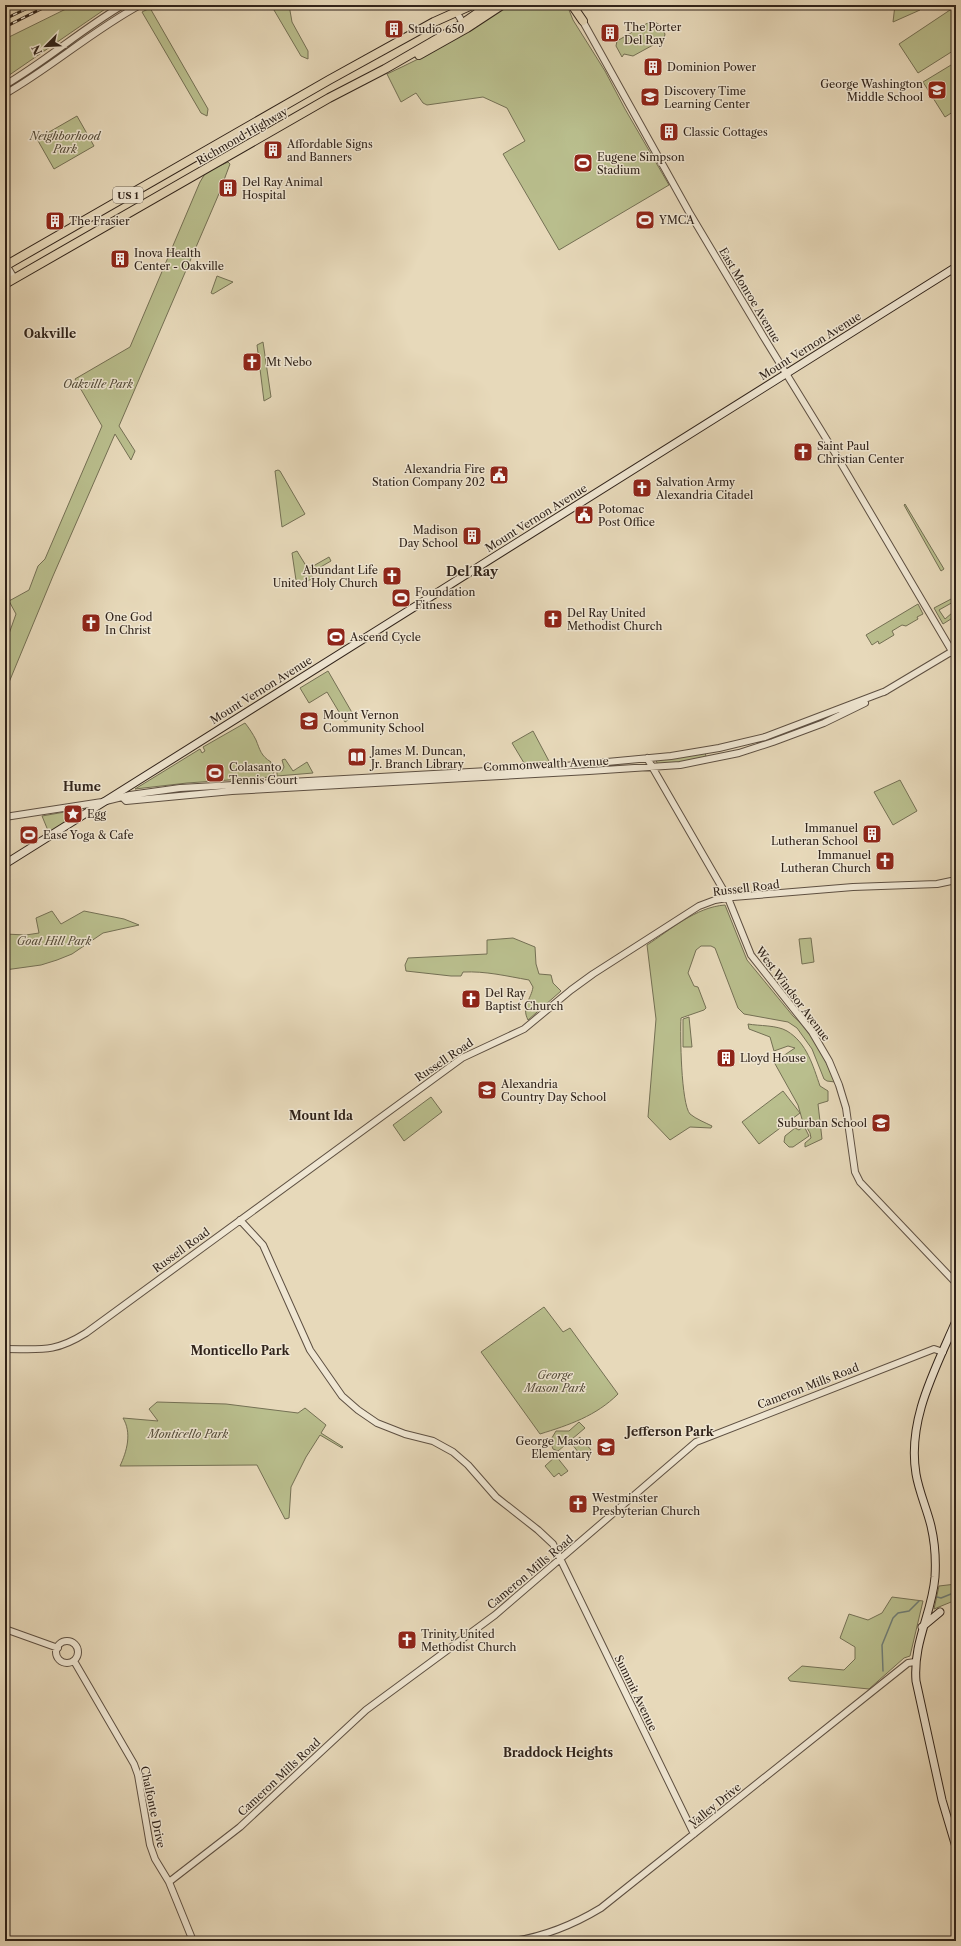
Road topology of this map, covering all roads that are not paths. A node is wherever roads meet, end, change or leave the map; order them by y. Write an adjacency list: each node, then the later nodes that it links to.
1 (123, 5): 12 (street)
2 (140, 5): 13 (street)
3 (472, 5): 8 (highway, Richmond Highway / US 1)
4 (489, 5): 10 (highway, Richmond Highway / US 1)
5 (502, 5): 11 (highway)
6 (572, 5): 9 (highway)
7 (576, 5): 9 (street, East Monroe Avenue)
8 (454, 8): 10 (street); 14 (highway, Richmond Highway / US 1)
9 (583, 21): 18 (street, East Monroe Avenue)
10 (463, 23): 11 (highway, Richmond Highway / US 1)
11 (385, 69): 16 (highway, Richmond Highway / US 1)
12 (5, 85)
13 (5, 94)
14 (5, 264): 16 (street)
15 (956, 267): 18 (main road, Mount Vernon Avenue)
16 (14, 278): 17 (highway, Richmond Highway / US 1)
17 (5, 284)
18 (787, 373): 19 (street, East Monroe Avenue); 25 (main road, Mount Vernon Avenue)
19 (954, 650): 20 (street, East Monroe Avenue); 21 (street, Commonwealth Avenue)
20 (956, 658)
21 (886, 691): 22 (street, Commonwealth Avenue); 23 (street, Commonwealth Avenue)
22 (647, 758): 23 (street, West Windsor Avenue); 24 (street, Commonwealth Avenue)
23 (652, 768): 24 (street, Commonwealth Avenue); 29 (street, West Windsor Avenue)
24 (158, 794): 25 (street, Commonwealth Avenue)
25 (102, 802): 26 (street, Commonwealth Avenue); 27 (main road, Mount Vernon Avenue)
26 (5, 817)
27 (5, 864)
28 (956, 880): 29 (street, Russell Road)
29 (728, 898): 30 (street, Russell Road); 31 (street, West Windsor Avenue)
30 (240, 1220): 33 (street, Russell Road); 35 (street, Summit Avenue)
31 (956, 1283)
32 (956, 1321): 34 (main road)
33 (5, 1349)
34 (943, 1352): 35 (street, Cameron Mills Road); 37 (main road)
35 (560, 1560): 42 (street, Summit Avenue); 44 (street, Cameron Mills Road)
36 (940, 1612): 37 (main road)
37 (922, 1627): 41 (main road)
38 (5, 1629): 39 (street)
39 (58, 1648): 40 (street); 40 (street)
40 (74, 1661): 44 (street, Chalfonte Drive)
41 (915, 1662): 42 (street, Valley Drive); 43 (main road)
42 (694, 1834): 46 (street, Valley Drive)
43 (956, 1847)
44 (170, 1882): 45 (street, Chalfonte Drive)
45 (193, 1941)
46 (514, 1941)

